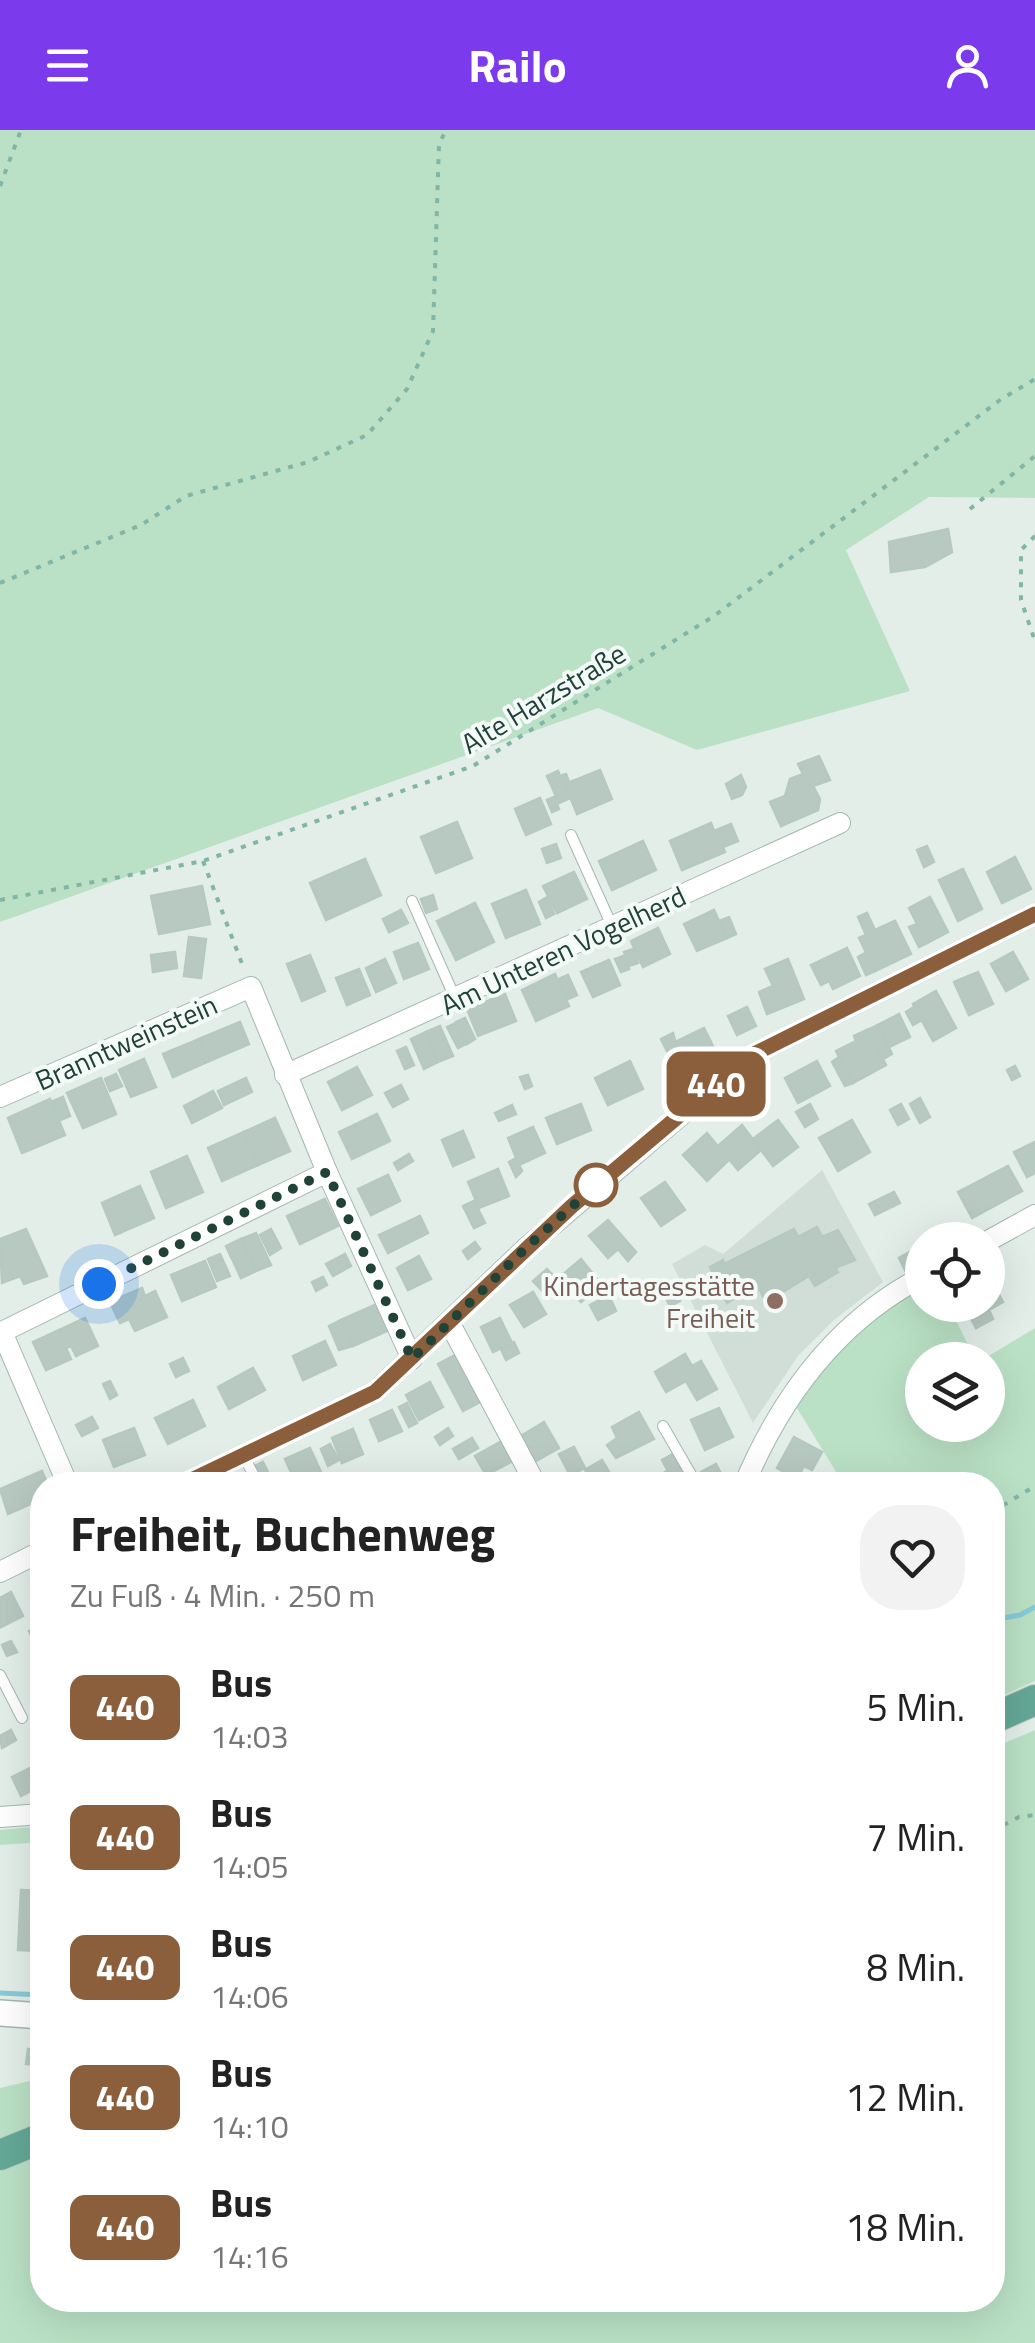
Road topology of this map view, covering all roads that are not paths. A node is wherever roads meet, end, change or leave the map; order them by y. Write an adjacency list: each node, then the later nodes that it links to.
1 (840, 823): 5 (street, Am Unteren Vogelherd)
2 (571, 835): 5 (lane)
3 (412, 901): 6 (lane)
4 (1035, 914): 13 (street)
5 (612, 927): 6 (street, Am Unteren Vogelherd)
6 (456, 999): 7 (street, Am Unteren Vogelherd)
7 (285, 1075): 8 (street, Branntweinstein); 9 (street)
8 (0, 1097)
9 (327, 1172): 14 (street); 15 (street)
10 (1035, 1215): 11 (street)
11 (1005, 1232)
12 (905, 1287): 23 (street)
13 (449, 1322): 15 (street); 21 (street)
14 (1, 1332): 18 (street)
15 (412, 1359): 17 (street)
16 (664, 1426): 22 (lane)
17 (243, 1456): 19 (street); 20 (lane)
18 (62, 1472)
19 (209, 1472)
20 (252, 1472)
21 (529, 1472)
22 (690, 1472)
23 (750, 1472)
24 (30, 1558): 25 (street)
25 (0, 1572)
26 (0, 1676): 29 (lane)
27 (1035, 1700): 28 (main road)
28 (1005, 1713)
29 (22, 1718)
30 (1035, 1720): 31 (main road)
31 (1005, 1733)
32 (30, 1815): 33 (street)
33 (0, 1816)
34 (0, 2014): 35 (street)
35 (30, 2015)
36 (30, 2143): 37 (main road)
37 (0, 2155)

